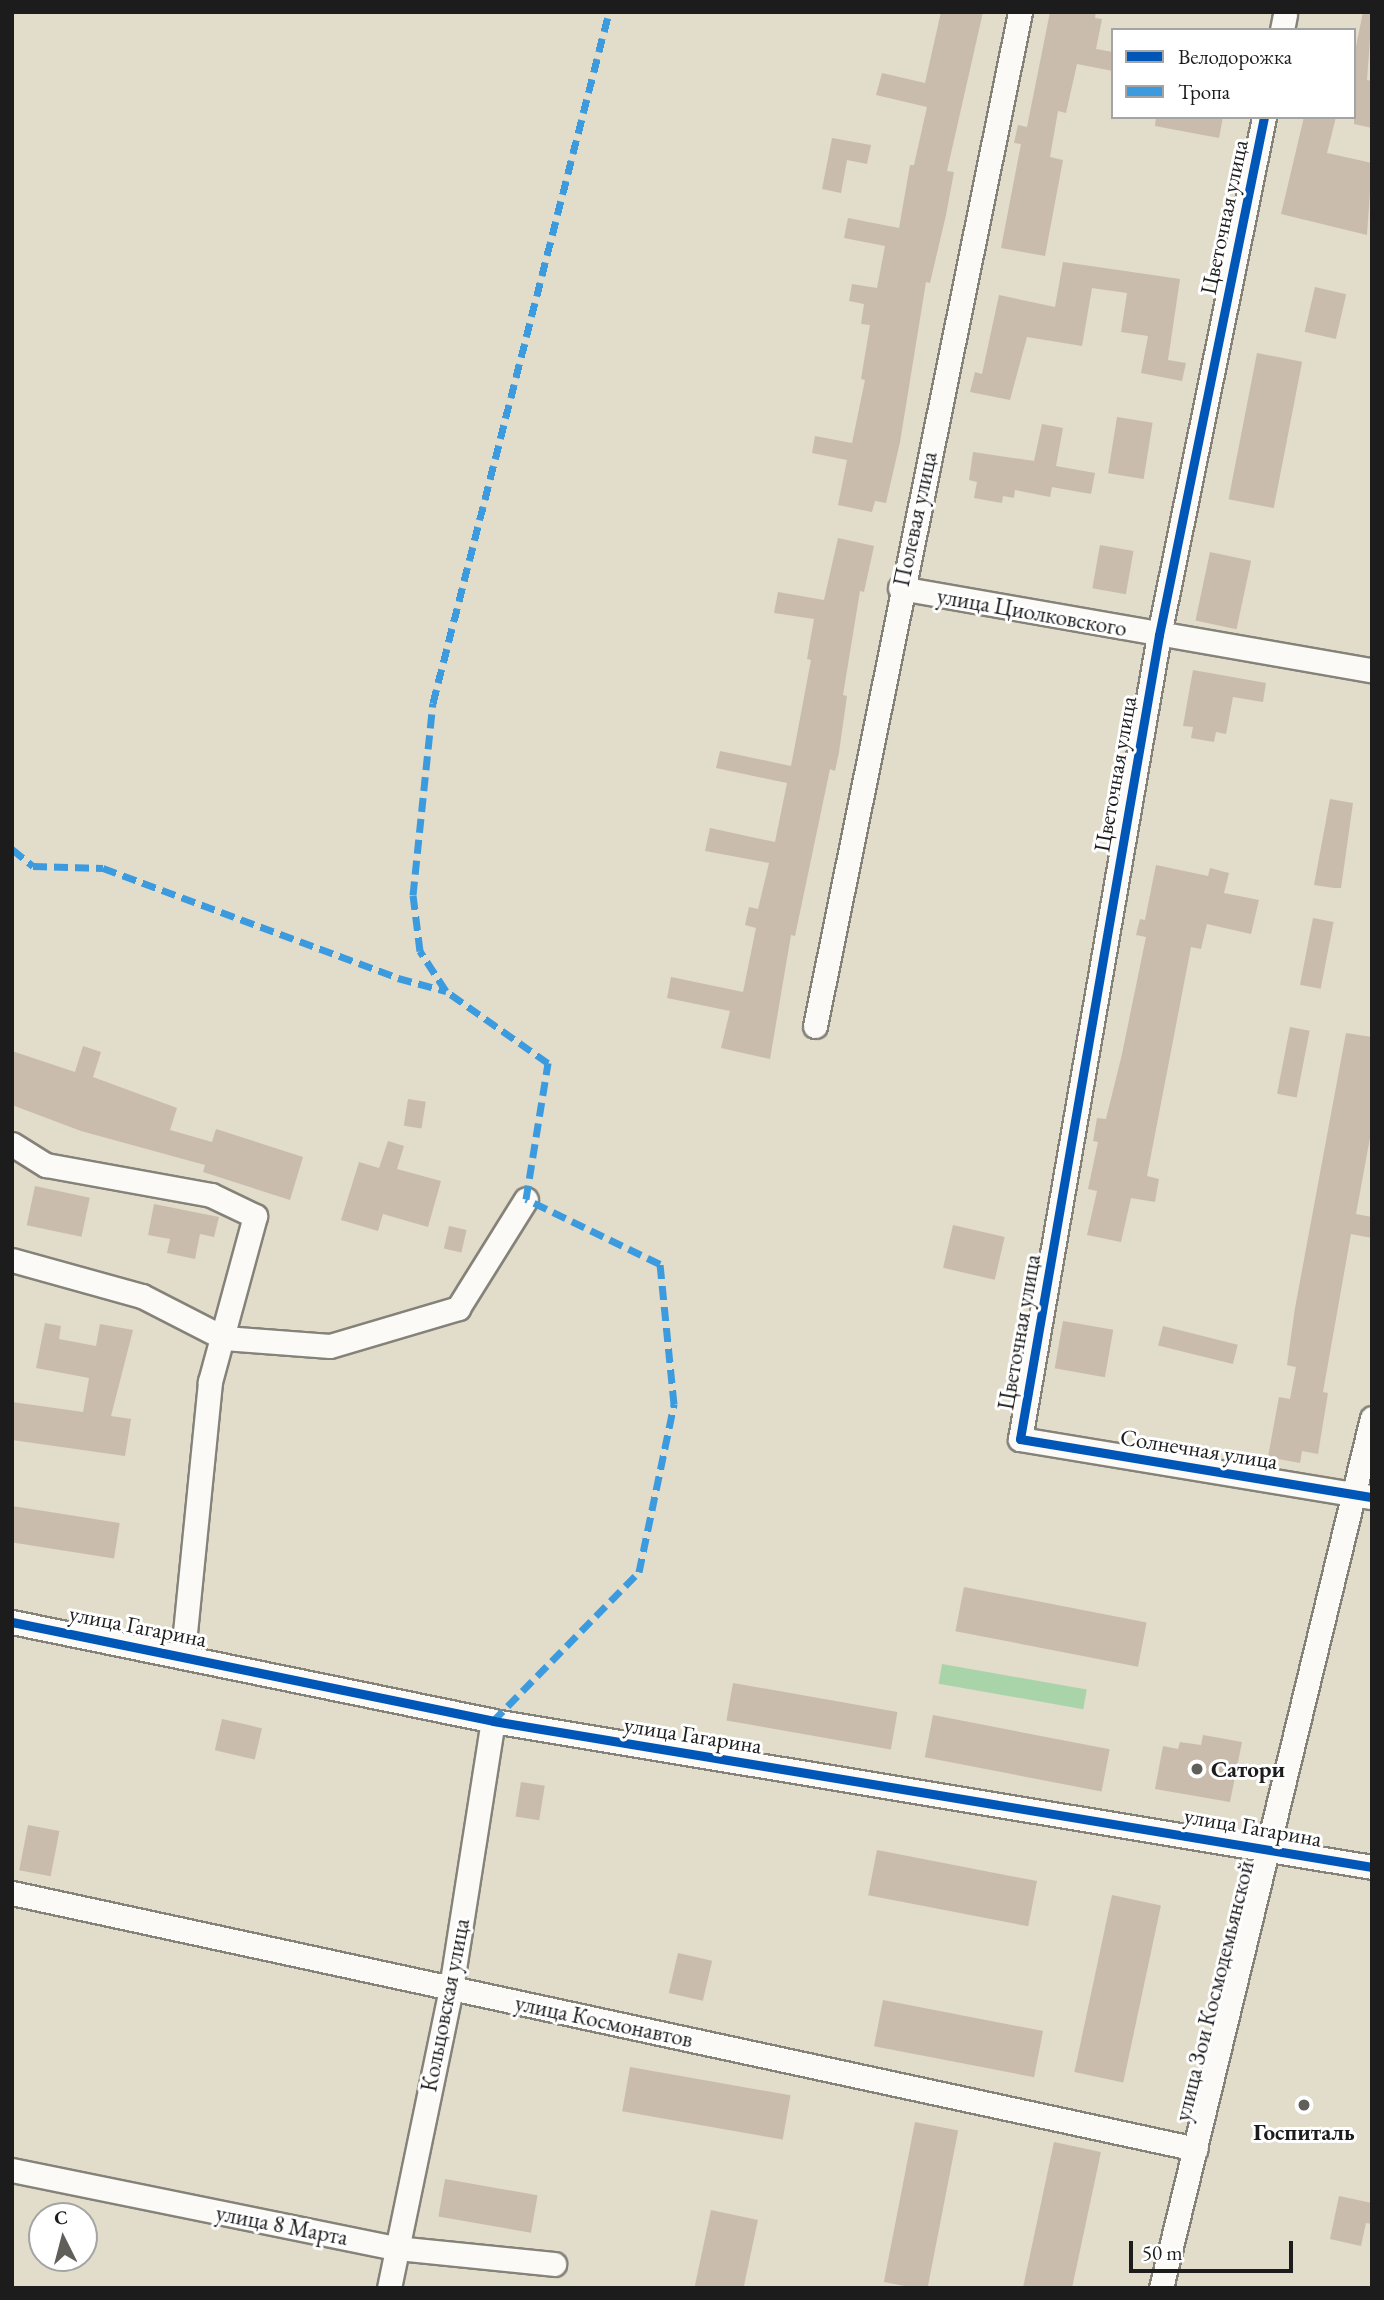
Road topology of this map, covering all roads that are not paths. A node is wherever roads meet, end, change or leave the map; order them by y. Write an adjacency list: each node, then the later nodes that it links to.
1 (1020, 12): 3 (street, Полевая улица)
2 (1264, 119): 4 (street, Цветочная улица)
3 (900, 588): 4 (street, улица Циолковского); 6 (street, Полевая улица)
4 (1159, 635): 5 (street, улица Циолковского); 12 (street, Цветочная улица)
5 (1372, 670)
6 (814, 1026)
7 (12, 1144): 10 (street)
8 (526, 1199): 10 (street)
9 (12, 1260): 10 (street)
10 (224, 1338): 15 (street)
11 (1372, 1418): 13 (street, улица Зои Космодемьянской)
12 (1020, 1439): 13 (street, Солнечная улица)
13 (1364, 1495): 17 (street, улица Зои Космодемьянской)
14 (12, 1622): 15 (street, улица Гагарина)
15 (183, 1653): 16 (street, улица Гагарина)
16 (494, 1721): 17 (street, улица Гагарина); 20 (street, Кольцовская улица)
17 (1268, 1849): 18 (street, улица Гагарина); 21 (street, улица Зои Космодемьянской)
18 (1372, 1867)
19 (12, 1893): 20 (street, улица Космонавтов)
20 (451, 1988): 21 (street, улица Космонавтов); 23 (street, Кольцовская улица)
21 (1196, 2149): 26 (street, улица Зои Космодемьянской)
22 (12, 2170): 23 (street, улица 8 Марта)
23 (397, 2248): 24 (street, улица 8 Марта); 25 (street, Кольцовская улица)
24 (554, 2264)
25 (388, 2288)
26 (1161, 2288)

